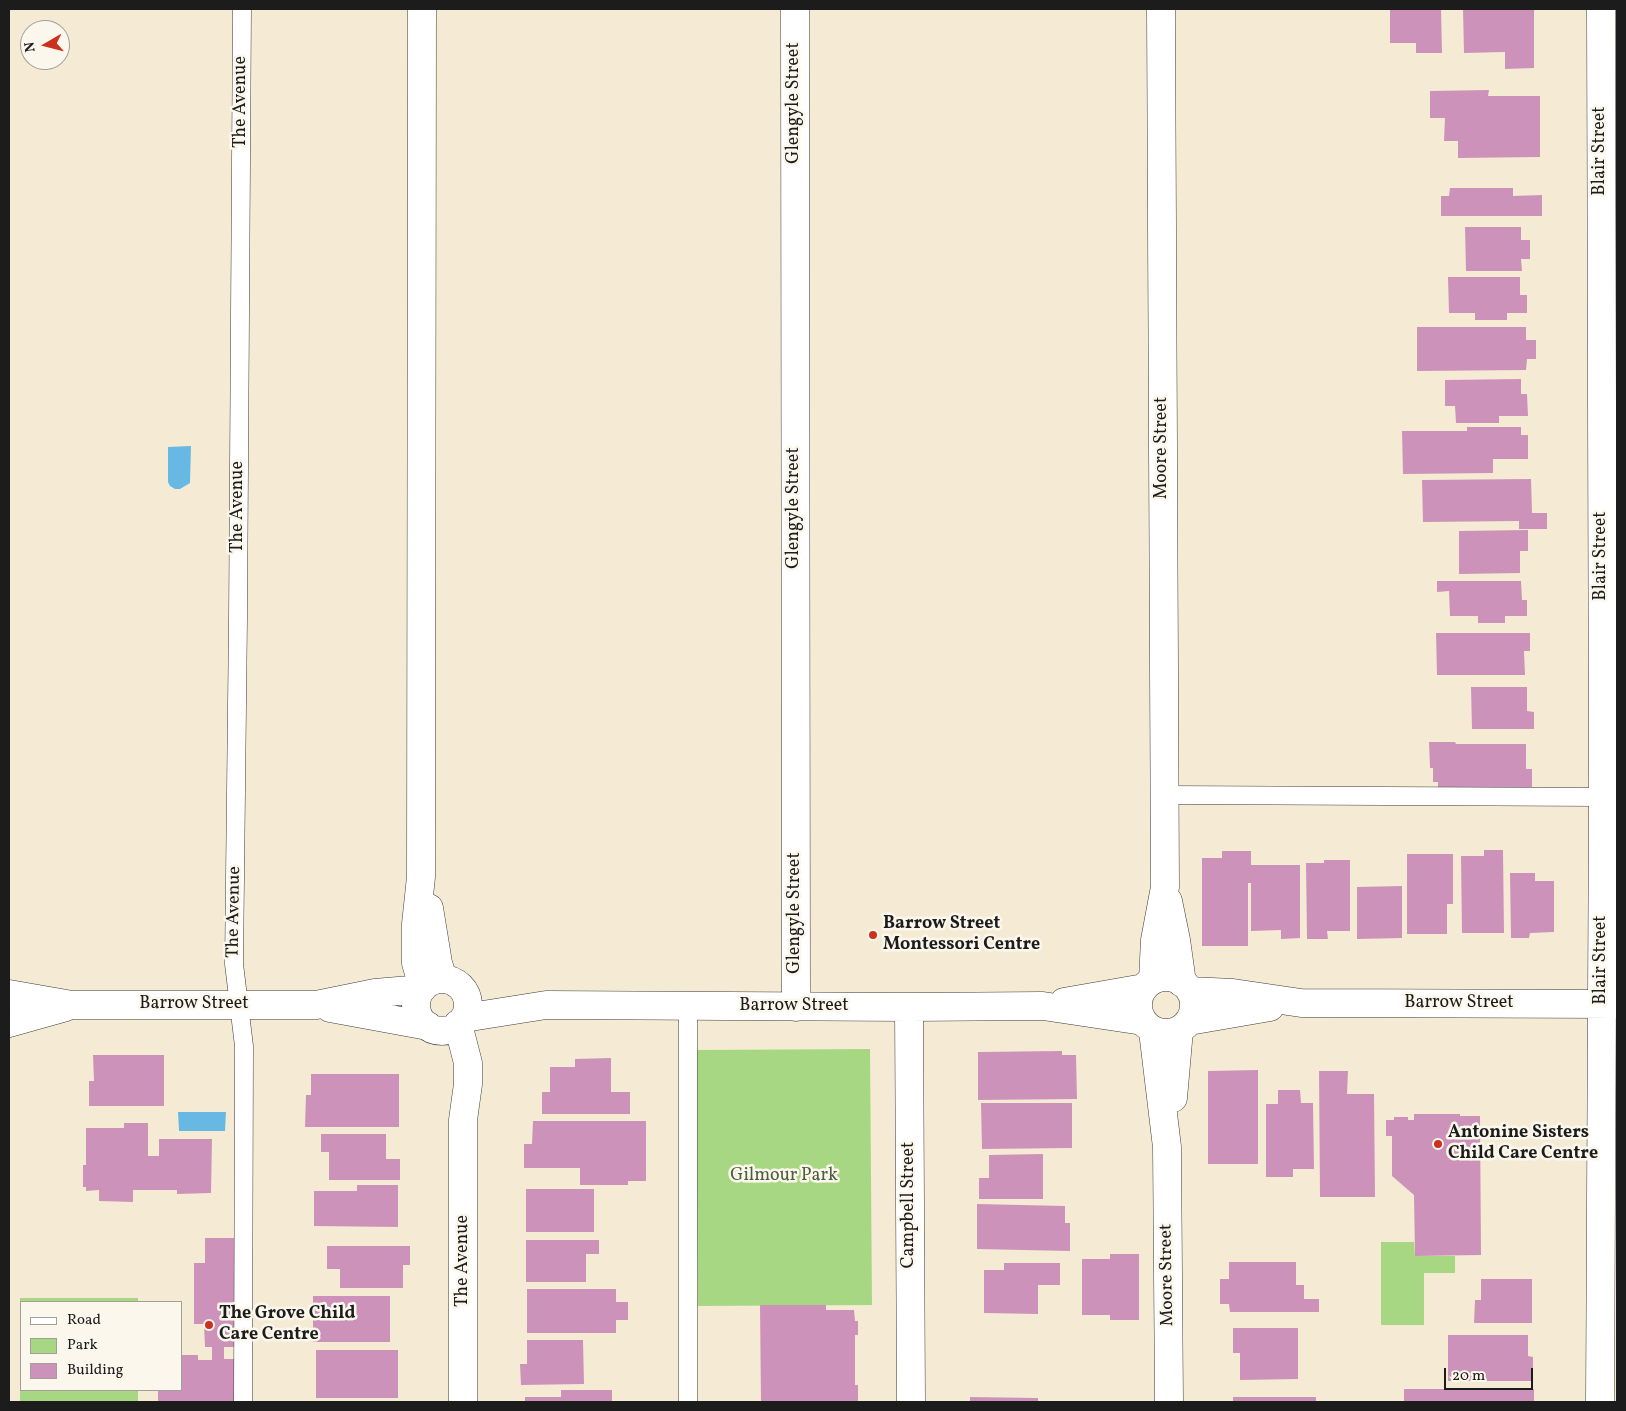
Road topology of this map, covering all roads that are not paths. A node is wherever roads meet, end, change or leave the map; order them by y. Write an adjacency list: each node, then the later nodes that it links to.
1 (242, 9): 18 (lane, The Avenue)
2 (422, 9): 10 (street)
3 (795, 9): 21 (street, Glengyle Street)
4 (1161, 9): 6 (street, Moore Street)
5 (1600, 9): 7 (street, Blair Street)
6 (1165, 795): 7 (lane); 8 (street, Moore Street)
7 (1603, 796): 14 (street, Blair Street)
8 (1165, 887): 9 (street, Moore Street); 11 (street, Moore Street)
9 (1148, 984): 11 (street); 20 (street, Barrow Street); 25 (street)
10 (438, 986): 16 (street, Barrow Street); 17 (street, Barrow Street); 24 (street); 24 (street)
11 (1186, 987): 13 (street, Barrow Street); 25 (street)
12 (9, 996): 15 (street, Barrow Street); 23 (street)
13 (1301, 1002): 14 (street, Barrow Street); 25 (street, Barrow Street)
14 (1609, 1004): 31 (street, Blair Street)
15 (72, 1005): 18 (street, Barrow Street); 23 (street, Barrow Street)
16 (316, 1005): 18 (street, Barrow Street); 24 (street, Barrow Street)
17 (546, 1005): 19 (street, Barrow Street); 24 (street, Barrow Street)
18 (239, 1006): 26 (lane, The Avenue)
19 (688, 1006): 21 (street, Barrow Street); 28 (lane)
20 (1043, 1006): 22 (street, Barrow Street); 25 (street, Barrow Street)
21 (796, 1007): 22 (street, Barrow Street)
22 (909, 1007): 29 (street, Campbell Street)
23 (9, 1022)
24 (448, 1025): 27 (street, The Avenue)
25 (1166, 1026): 30 (street, Moore Street)
26 (243, 1402)
27 (463, 1402)
28 (688, 1402)
29 (911, 1402)
30 (1169, 1402)
31 (1600, 1402)

